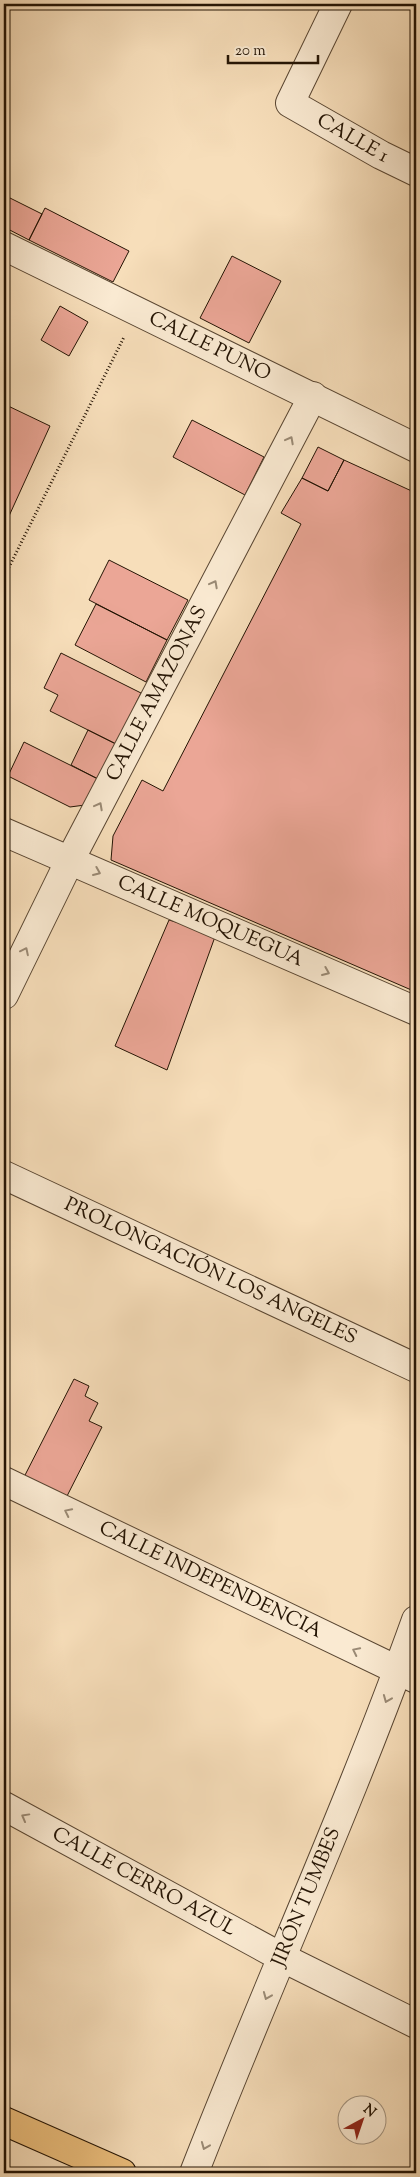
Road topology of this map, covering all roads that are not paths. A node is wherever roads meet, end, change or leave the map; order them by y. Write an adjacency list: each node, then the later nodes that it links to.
1 (338, 4): 2 (street, CALLE 1)
2 (416, 172)
3 (4, 246): 4 (street, CALLE PUNO)
4 (312, 396): 5 (street, CALLE PUNO); 7 (street, CALLE AMAZONAS, one-way to 4)
5 (416, 448)
6 (4, 832): 7 (street, CALLE MOQUEGUA)
7 (70, 860): 8 (street, CALLE AMAZONAS, one-way to 7); 9 (street, CALLE MOQUEGUA, one-way to 9)
8 (4, 994)
9 (416, 1011)
10 (4, 1175): 11 (street, PROLONGACIÓN LOS ANGELES)
11 (416, 1368)
12 (4, 1481): 14 (street, CALLE INDEPENDENCIA, one-way to 12)
13 (416, 1620): 14 (street, JIRÓN TUMBES)
14 (407, 1675): 16 (street, JIRÓN TUMBES, one-way to 16)
15 (4, 1806): 16 (street, CALLE CERRO AZUL, one-way to 15)
16 (283, 1958): 17 (street, CALLE CERRO AZUL); 20 (street, JIRÓN TUMBES, one-way to 20)
17 (416, 2024)
18 (4, 2121): 19 (main road)
19 (122, 2173)
20 (194, 2173)

